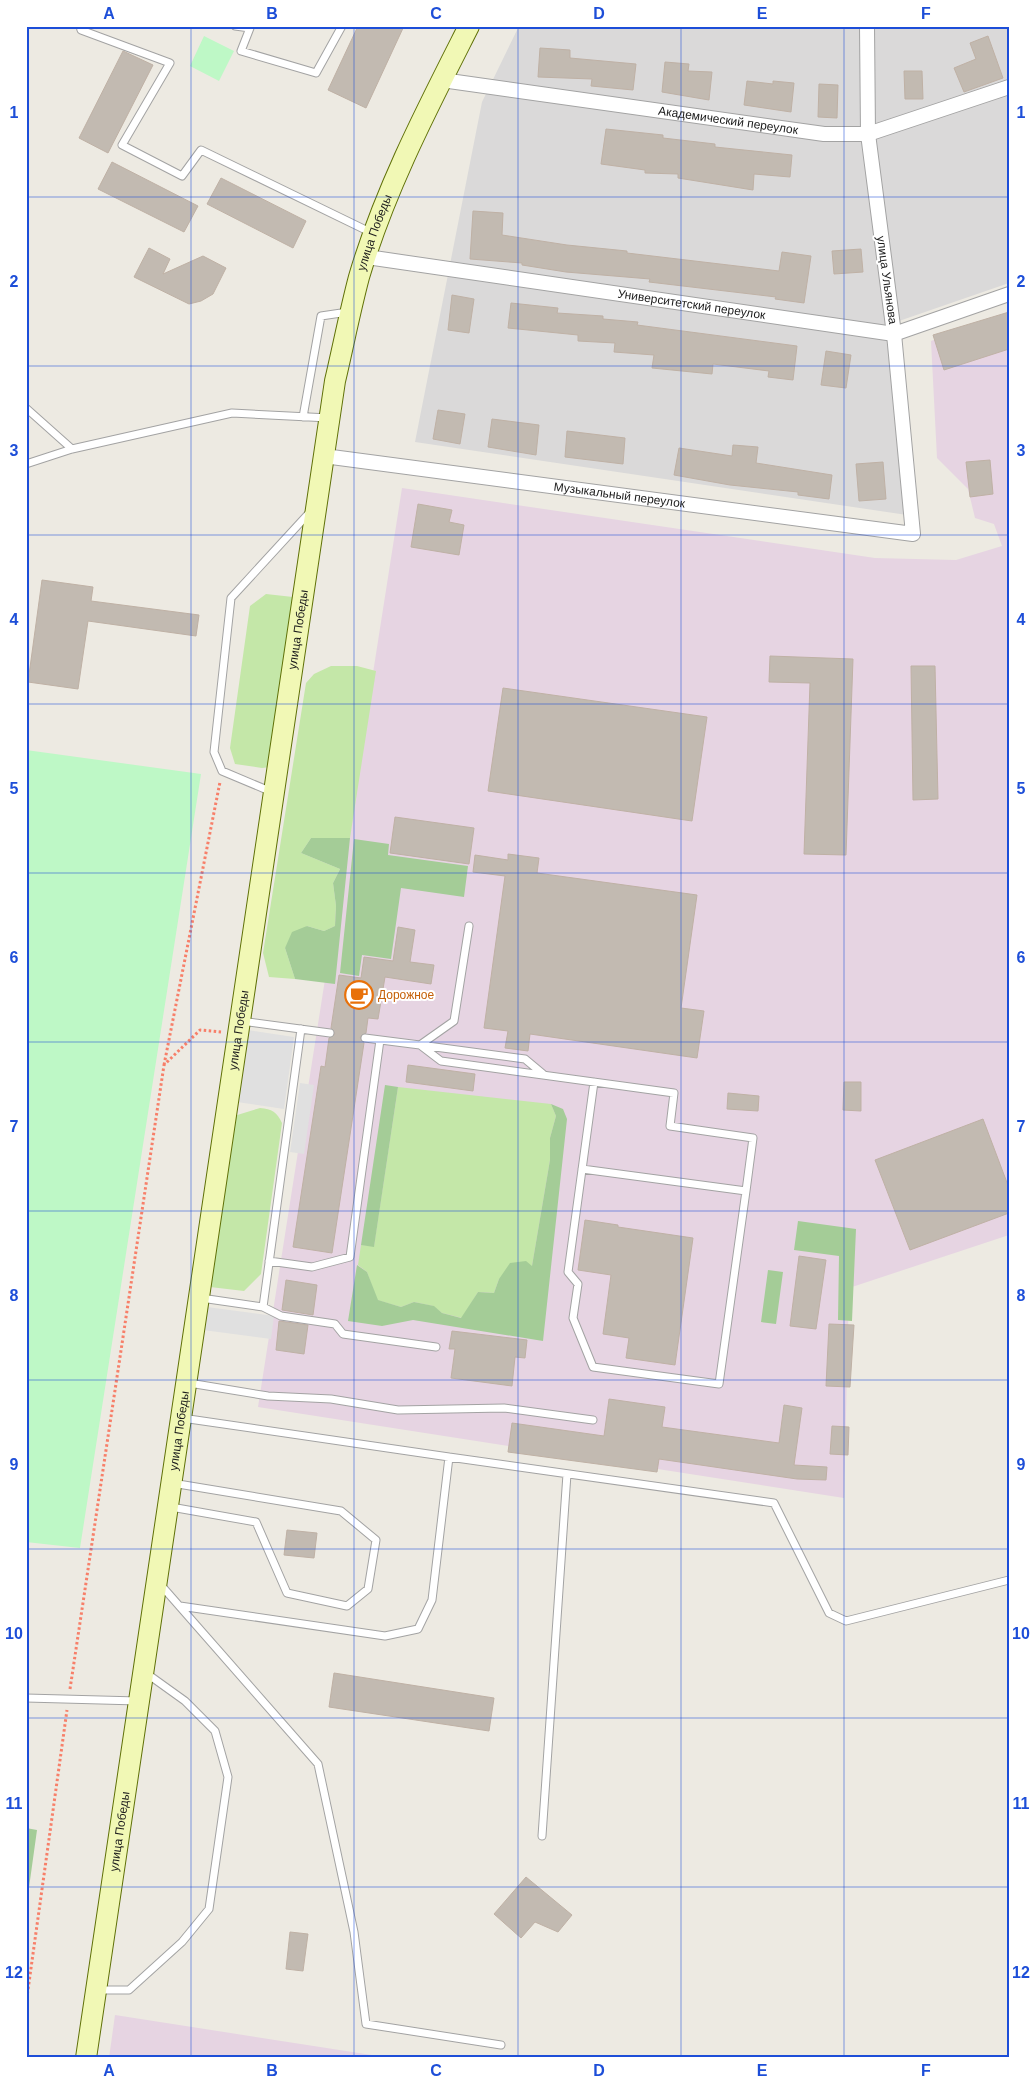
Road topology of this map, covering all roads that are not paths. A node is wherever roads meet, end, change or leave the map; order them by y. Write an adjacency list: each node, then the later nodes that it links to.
1 (80, 26): 9 (lane)
2 (235, 26): 3 (lane)
3 (342, 26)
4 (469, 26): 6 (main road, улица Победы)
5 (867, 26): 8 (street, улица Ульянова)
6 (442, 80): 8 (street, Академический переулок); 9 (main road, улица Победы)
7 (1009, 87): 8 (street, Академический переулок)
8 (868, 134): 13 (street, улица Ульянова)
9 (375, 235): 10 (main road, улица Победы)
10 (367, 257): 12 (main road, улица Победы); 13 (street, Университетский переулок)
11 (1009, 294): 13 (street, Университетский переулок)
12 (352, 311): 15 (lane); 16 (main road, улица Победы)
13 (894, 334): 21 (street, улица Ульянова)
14 (26, 408): 17 (lane)
15 (303, 417): 16 (lane); 17 (lane)
16 (329, 418): 18 (main road, улица Победы)
17 (72, 449): 19 (lane)
18 (324, 456): 20 (main road, улица Победы); 21 (street, Музыкальный переулок)
19 (26, 464)
20 (317, 504): 22 (main road, улица Победы); 22 (lane)
21 (913, 534)
22 (274, 792): 24 (main road, улица Победы)
23 (469, 926): 29 (lane)
24 (239, 1027): 25 (lane); 35 (main road, улица Победы)
25 (301, 1029): 26 (lane); 34 (lane)
26 (330, 1033)
27 (365, 1038): 28 (lane)
28 (380, 1040): 29 (lane); 34 (lane)
29 (420, 1045): 30 (lane); 30 (lane)
30 (545, 1075): 31 (lane)
31 (594, 1082): 32 (lane); 33 (lane)
32 (582, 1169): 33 (lane); 33 (lane)
33 (746, 1192)
34 (269, 1261): 36 (lane)
35 (199, 1298): 36 (lane); 38 (main road, улица Победы)
36 (263, 1306): 37 (lane)
37 (436, 1347)
38 (186, 1383): 39 (main road, улица Победы); 40 (lane)
39 (181, 1418): 41 (lane); 43 (main road, улица Победы)
40 (593, 1420)
41 (449, 1457): 42 (lane); 47 (lane)
42 (568, 1474): 46 (lane); 51 (lane)
43 (171, 1483): 44 (main road, улица Победы); 44 (lane)
44 (168, 1506): 45 (main road, улица Победы)
45 (157, 1580): 47 (lane); 48 (main road, улица Победы)
46 (1009, 1580)
47 (180, 1606): 53 (lane)
48 (143, 1671): 50 (main road, улица Победы); 52 (lane)
49 (26, 1698): 50 (lane)
50 (139, 1701): 52 (main road, улица Победы)
51 (542, 1836)
52 (96, 1990): 54 (main road, улица Победы)
53 (500, 2046)
54 (86, 2058)

